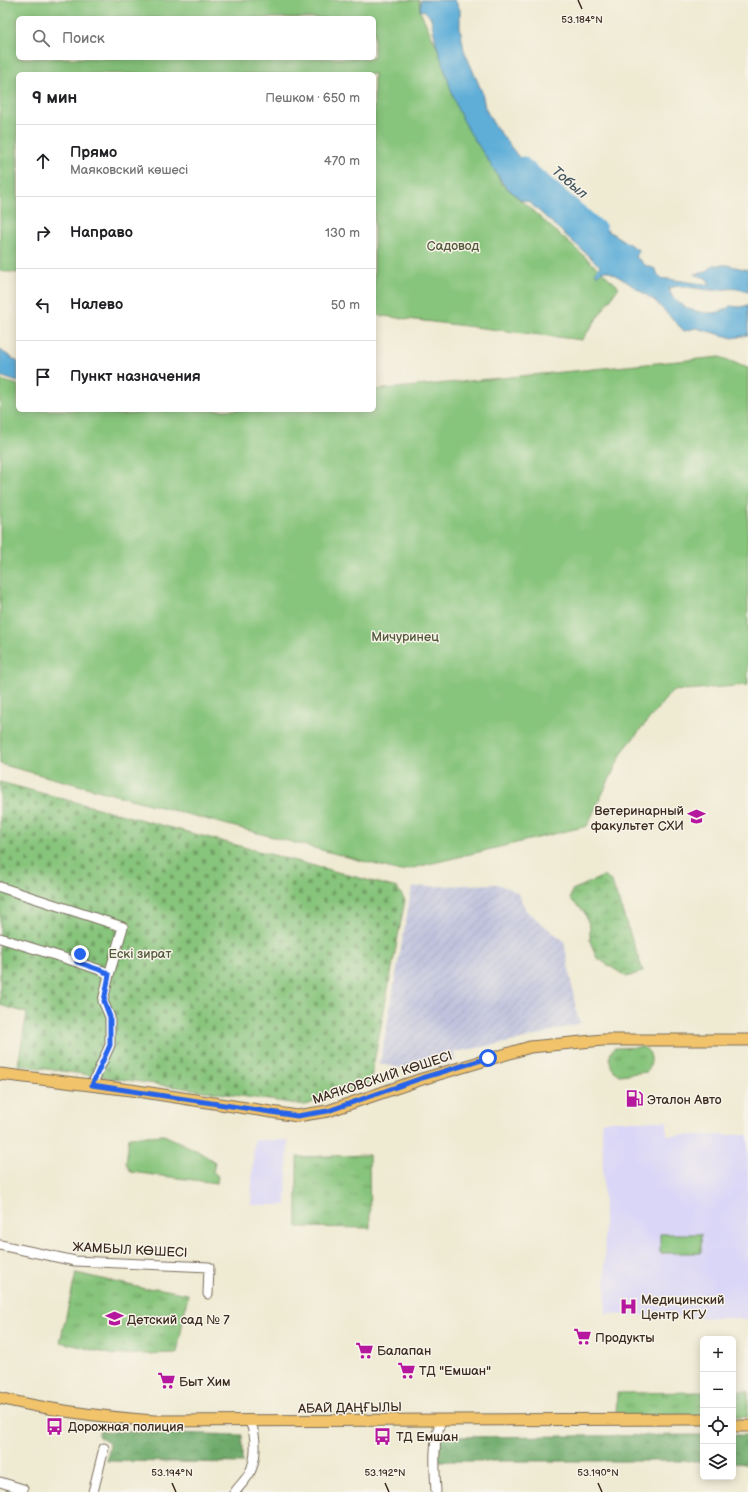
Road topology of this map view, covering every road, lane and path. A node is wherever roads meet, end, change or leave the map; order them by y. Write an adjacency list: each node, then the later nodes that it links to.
1 (0, 887): 3 (street)
2 (0, 938): 3 (street)
3 (109, 975): 6 (street)
4 (748, 1040): 6 (main road, МАЯКОВСКИЙ КӨШЕСІ)
5 (0, 1074): 6 (main road, МАЯКОВСКИЙ КӨШЕСІ)
6 (92, 1085)
7 (0, 1245): 8 (street, ЖАМБЫЛ КӨШЕСІ)
8 (208, 1294)
9 (0, 1398): 15 (main road, АБАЙ ДАҢҒЫЛЫ)
10 (0, 1404): 15 (main road, АБАЙ ДАҢҒЫЛЫ)
11 (700, 1419): 14 (main road, АБАЙ ДАҢҒЫЛЫ)
12 (736, 1419): 13 (main road)
13 (748, 1419)
14 (440, 1424): 15 (main road, АБАЙ ДАҢҒЫЛЫ); 16 (main road, АБАЙ ДАҢҒЫЛЫ); 24 (street)
15 (252, 1425): 23 (street)
16 (700, 1426)
17 (736, 1426): 18 (main road)
18 (748, 1426)
19 (104, 1448): 22 (street)
20 (0, 1482): 21 (street)
21 (22, 1492)
22 (92, 1492)
23 (235, 1492)
24 (436, 1492)

